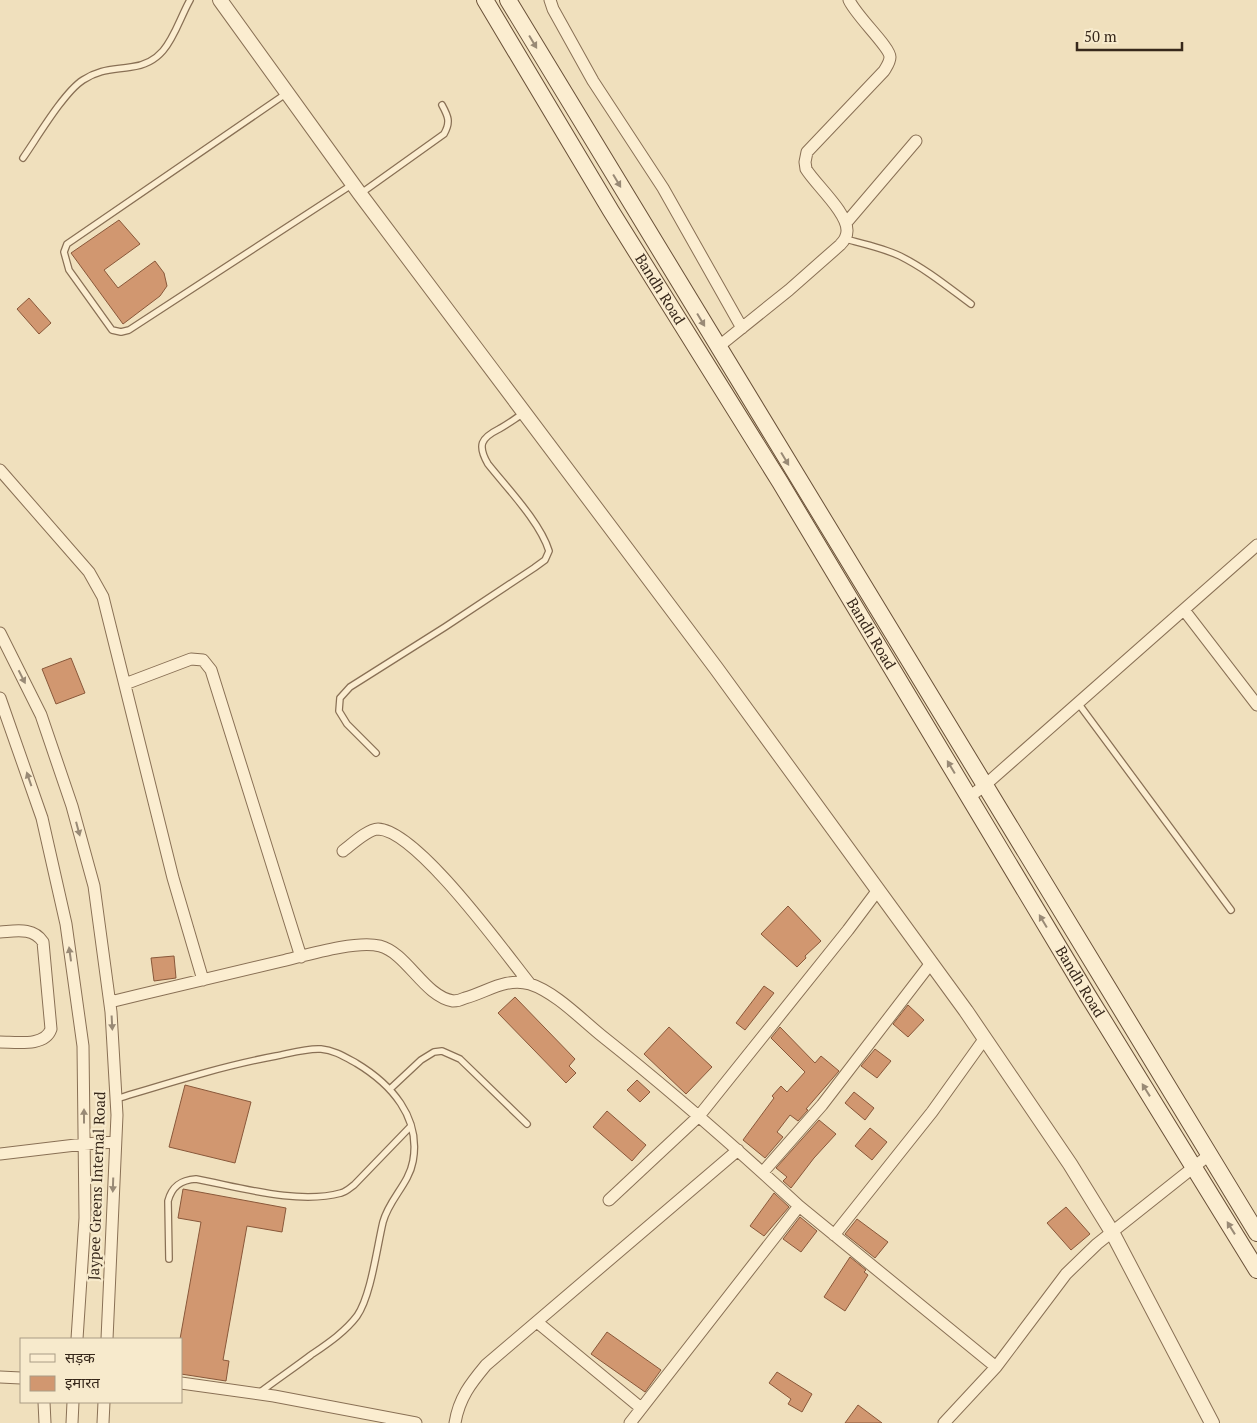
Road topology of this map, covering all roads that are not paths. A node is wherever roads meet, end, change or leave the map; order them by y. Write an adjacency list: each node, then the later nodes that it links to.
1 (190, 0): 10 (lane)
2 (220, 0): 7 (street)
3 (485, 0): 28 (main road, Bandh Road, one-way to 3)
4 (508, 0): 16 (main road, Bandh Road, one-way to 16)
5 (550, 0): 15 (street)
6 (849, 0): 12 (street)
7 (288, 92): 11 (street); 11 (lane)
8 (442, 105): 11 (lane)
9 (916, 141): 12 (street)
10 (23, 158)
11 (356, 189): 17 (street)
12 (846, 223): 13 (street)
13 (845, 239): 14 (lane); 15 (street)
14 (971, 304)
15 (742, 328): 16 (street)
16 (718, 347): 27 (main road, Bandh Road, one-way to 27)
17 (524, 413): 26 (lane); 30 (street)
18 (0, 470): 22 (street)
19 (1257, 545): 20 (street)
20 (1184, 610): 24 (street); 25 (street)
21 (0, 633): 37 (street, Jaypee Greens Internal Road, one-way to 37)
22 (125, 684): 33 (street); 35 (street)
23 (0, 698): 46 (street, Jaypee Greens Internal Road, one-way to 23)
24 (1078, 703): 27 (street); 31 (lane)
25 (1257, 705)
26 (376, 753)
27 (984, 786): 28 (street); 49 (main road, Bandh Road)
28 (969, 797): 50 (main road, Bandh Road, one-way to 28)
29 (343, 851): 36 (street)
30 (878, 890): 34 (street); 42 (street)
31 (1231, 910)
32 (0, 932): 39 (street)
33 (301, 957): 35 (street); 36 (street)
34 (931, 963): 38 (street); 51 (street)
35 (203, 980): 37 (street)
36 (530, 984): 42 (street)
37 (110, 1002): 41 (street, Jaypee Greens Internal Road, one-way to 41)
38 (985, 1038): 54 (street); 56 (street)
39 (0, 1042)
40 (390, 1089): 41 (lane); 43 (lane); 44 (lane)
41 (116, 1099): 45 (street, Jaypee Greens Internal Road)
42 (699, 1116): 47 (street); 52 (street)
43 (527, 1124)
44 (412, 1126): 57 (lane); 66 (lane)
45 (115, 1142): 46 (street); 61 (street, Jaypee Greens Internal Road, one-way to 61)
46 (84, 1144): 48 (street); 60 (street, Jaypee Greens Internal Road)
47 (738, 1150): 51 (street); 59 (street)
48 (0, 1154)
49 (1209, 1155): 50 (street); 55 (main road, Bandh Road)
50 (1194, 1167): 54 (street); 58 (main road, Bandh Road, one-way to 50)
51 (763, 1172): 53 (street)
52 (609, 1200)
53 (800, 1206): 56 (street); 70 (street)
54 (1112, 1232): 62 (street); 78 (street)
55 (1257, 1233)
56 (834, 1236): 62 (street)
57 (169, 1259)
58 (1257, 1270)
59 (537, 1322): 70 (street); 75 (street)
60 (77, 1338)
61 (107, 1338)
62 (996, 1367): 77 (street)
63 (0, 1378): 64 (street)
64 (20, 1378)
65 (182, 1383): 66 (street)
66 (257, 1394): 74 (street)
67 (44, 1403): 71 (street)
68 (73, 1403): 72 (street)
69 (104, 1403): 73 (street)
70 (642, 1408): 76 (street)
71 (45, 1423)
72 (72, 1423)
73 (104, 1423)
74 (416, 1423)
75 (455, 1423)
76 (630, 1423)
77 (944, 1423)
78 (1212, 1423)

